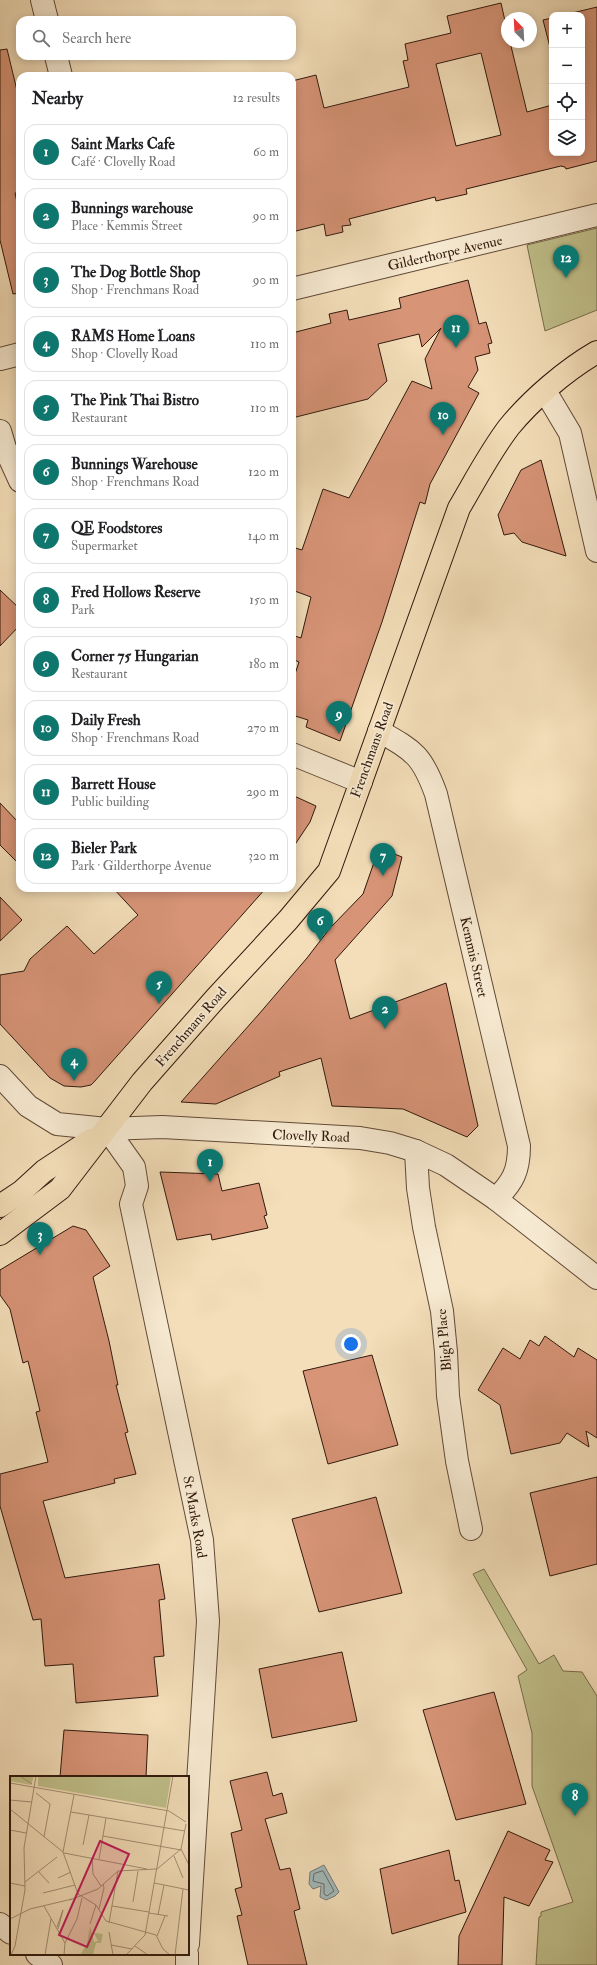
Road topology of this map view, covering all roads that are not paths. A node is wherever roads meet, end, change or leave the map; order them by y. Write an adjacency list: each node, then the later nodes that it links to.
1 (42, 0): 2 (street)
2 (46, 16)
3 (57, 60): 4 (street)
4 (60, 72)
5 (597, 215): 6 (street, Gilderthorpe Avenue)
6 (296, 288)
7 (597, 352): 10 (main road, Frenchmans Road)
8 (16, 355): 9 (street)
9 (0, 359)
10 (545, 391): 13 (street); 14 (main road, Frenchmans Road)
11 (0, 431): 12 (street)
12 (16, 471)
13 (597, 550)
14 (379, 731): 16 (main road, Frenchmans Road); 20 (street, Kemmis Street)
15 (296, 756): 16 (street)
16 (361, 782): 18 (main road, Frenchmans Road)
17 (0, 1076): 18 (street, Clovelly Road)
18 (107, 1129): 19 (street, Clovelly Road); 21 (main road, Frenchmans Road); 22 (main road, Frenchmans Road); 26 (street, St Marks Road)
19 (416, 1151): 20 (street, Clovelly Road); 24 (street, Bligh Place)
20 (496, 1199): 23 (street, Clovelly Road)
21 (0, 1206)
22 (0, 1234)
23 (597, 1278)
24 (472, 1529)
25 (0, 1924): 27 (street)
26 (189, 1928)
27 (10, 1932)
28 (38, 1955): 29 (street)
29 (51, 1965)

